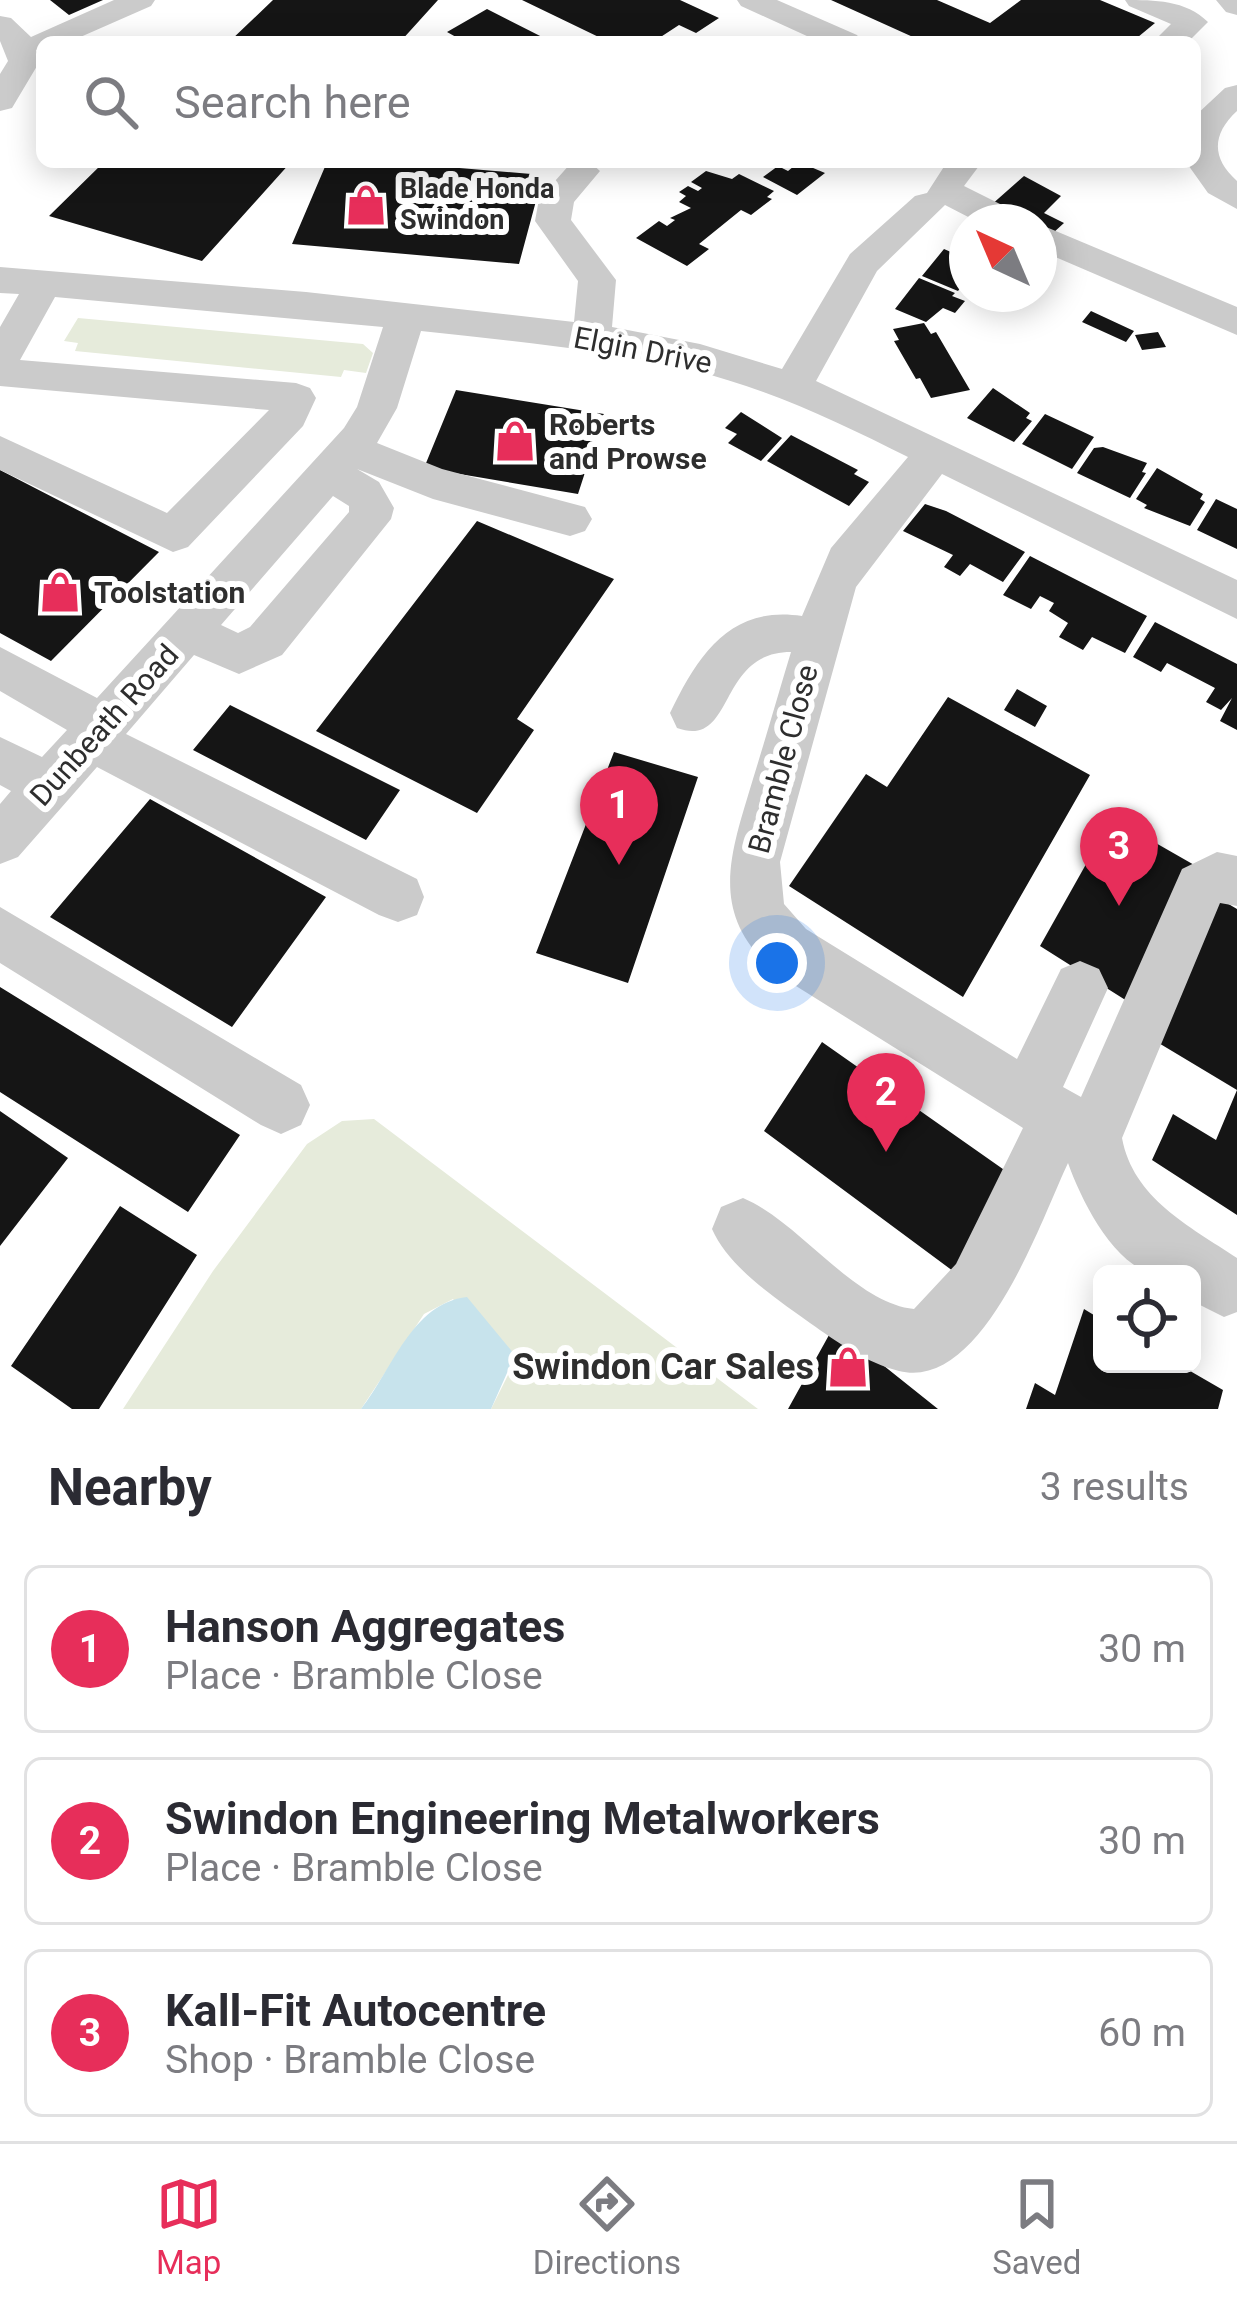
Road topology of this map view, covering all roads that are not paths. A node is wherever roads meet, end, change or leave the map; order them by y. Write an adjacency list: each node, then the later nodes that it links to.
1 (140, 0): 7 (street)
2 (752, 0): 4 (street)
3 (1140, 0): 5 (street)
4 (803, 9): 8 (street)
5 (1189, 21)
6 (0, 25): 9 (street)
7 (57, 36)
8 (838, 36)
9 (36, 45): 11 (street)
10 (1237, 95): 12 (street)
11 (0, 101)
12 (1201, 134)
13 (1201, 160): 16 (street)
14 (583, 171): 25 (street)
15 (946, 185): 17 (street); 28 (street)
16 (1237, 198)
17 (977, 204)
18 (1057, 243): 19 (street)
19 (1142, 278): 22 (street); 24 (street)
20 (0, 280): 21 (street, Elgin Drive)
21 (44, 284): 23 (street, Elgin Drive); 26 (street)
22 (1114, 313)
23 (406, 316): 25 (street, Elgin Drive); 32 (street, Dunbeath Road)
24 (1237, 322)
25 (592, 337): 28 (street, Elgin Drive)
26 (0, 360)
27 (0, 372): 31 (street)
28 (792, 387): 30 (street, Elgin Drive)
29 (0, 452): 31 (street)
30 (936, 453): 34 (street, Elgin Drive); 36 (street, Bramble Close)
31 (234, 473): 32 (street)
32 (327, 475): 33 (street); 35 (street, Dunbeath Road); 35 (street)
33 (570, 519)
34 (1237, 601)
35 (188, 631): 39 (street, Dunbeath Road)
36 (816, 637): 38 (street); 48 (street, Bramble Close)
37 (0, 667): 39 (street)
38 (694, 713)
39 (97, 733): 41 (street, Dunbeath Road); 44 (street)
40 (0, 759): 41 (street)
41 (49, 787): 42 (street, Dunbeath Road)
42 (0, 840)
43 (1237, 881): 48 (street)
44 (398, 897)
45 (0, 933): 47 (street)
46 (1080, 988): 48 (street)
47 (281, 1105)
48 (1060, 1118): 49 (street); 50 (street)
49 (743, 1229)
50 (1224, 1286)

